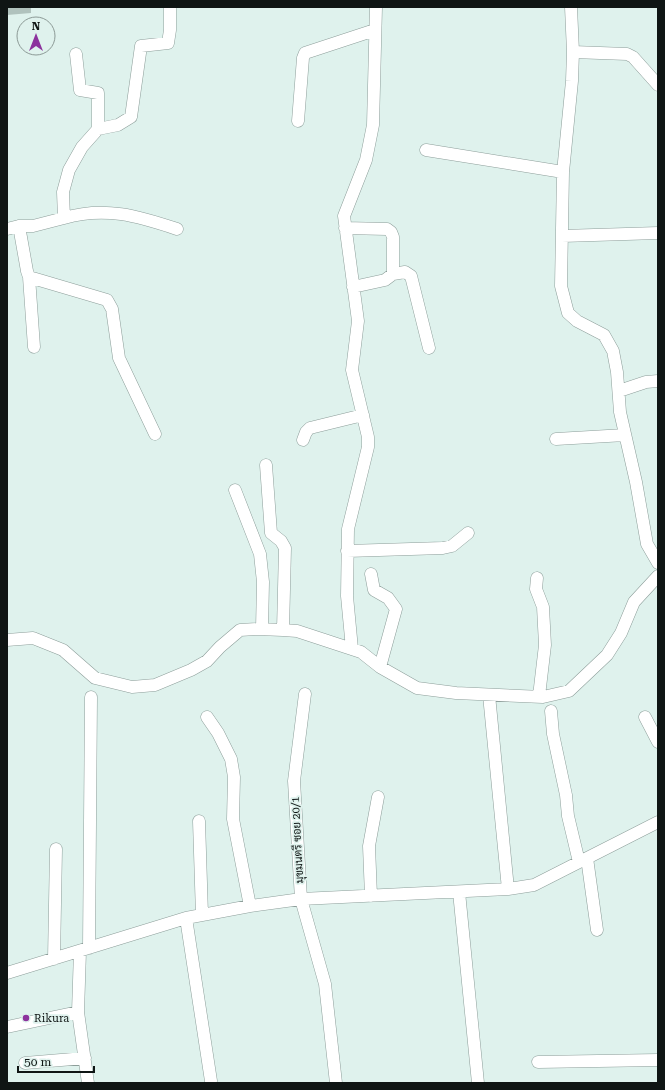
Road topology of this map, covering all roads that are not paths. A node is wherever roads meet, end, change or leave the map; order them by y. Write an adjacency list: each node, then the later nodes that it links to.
1 (170, 7): 9 (street)
2 (376, 7): 4 (street)
3 (571, 7): 5 (street)
4 (375, 30): 8 (street); 14 (street)
5 (573, 52): 7 (street); 11 (street)
6 (76, 54): 9 (street)
7 (658, 85)
8 (298, 121)
9 (98, 129): 12 (street)
10 (426, 150): 11 (street)
11 (563, 172): 17 (street)
12 (64, 218): 13 (street); 15 (street)
13 (13, 228): 19 (street)
14 (345, 228): 18 (street); 20 (street)
15 (177, 229)
16 (658, 233): 17 (street)
17 (562, 236): 24 (street)
18 (393, 274): 20 (street); 22 (street)
19 (29, 277): 21 (street); 26 (street)
20 (353, 287): 25 (street)
21 (34, 347)
22 (429, 348)
23 (658, 381): 24 (street)
24 (619, 391): 27 (street)
25 (363, 415): 29 (street); 33 (street)
26 (155, 434)
27 (625, 435): 28 (street); 34 (street)
28 (556, 439)
29 (303, 440)
30 (266, 465): 39 (street)
31 (235, 490): 38 (street)
32 (468, 533): 33 (street)
33 (347, 551): 41 (street)
34 (658, 563)
35 (371, 574): 42 (street)
36 (658, 576): 45 (street)
37 (537, 578): 45 (street)
38 (262, 629): 39 (street); 40 (street)
39 (283, 630): 41 (street)
40 (7, 640)
41 (352, 649): 42 (street)
42 (380, 667): 44 (street)
43 (305, 694): 59 (street, มุขมนตรี ซอย 20/1)
44 (489, 695): 45 (street); 56 (street)
45 (539, 696)
46 (91, 697): 64 (street)
47 (551, 711): 55 (street)
48 (207, 717): 60 (street)
49 (645, 717): 50 (street)
50 (658, 742)
51 (378, 797): 58 (street)
52 (199, 821): 61 (street)
53 (658, 822): 55 (street)
54 (56, 849): 65 (street)
55 (583, 860): 56 (street); 63 (street)
56 (508, 889): 57 (street)
57 (459, 892): 58 (street); 76 (street)
58 (371, 896): 59 (street)
59 (301, 900): 60 (street); 75 (street, มุขมนตรี ซอย 20/1)
60 (250, 906): 61 (street)
61 (202, 915): 62 (street)
62 (186, 918): 64 (street); 73 (street)
63 (597, 930)
64 (84, 949): 65 (street); 67 (street)
65 (54, 959): 66 (street)
66 (7, 972)
67 (78, 1012): 68 (street); 69 (street)
68 (7, 1027)
69 (85, 1058): 72 (street); 74 (street)
70 (658, 1060): 71 (street)
71 (538, 1062)
72 (25, 1063)
73 (211, 1081)
74 (88, 1083)
75 (336, 1083)
76 (478, 1083)

